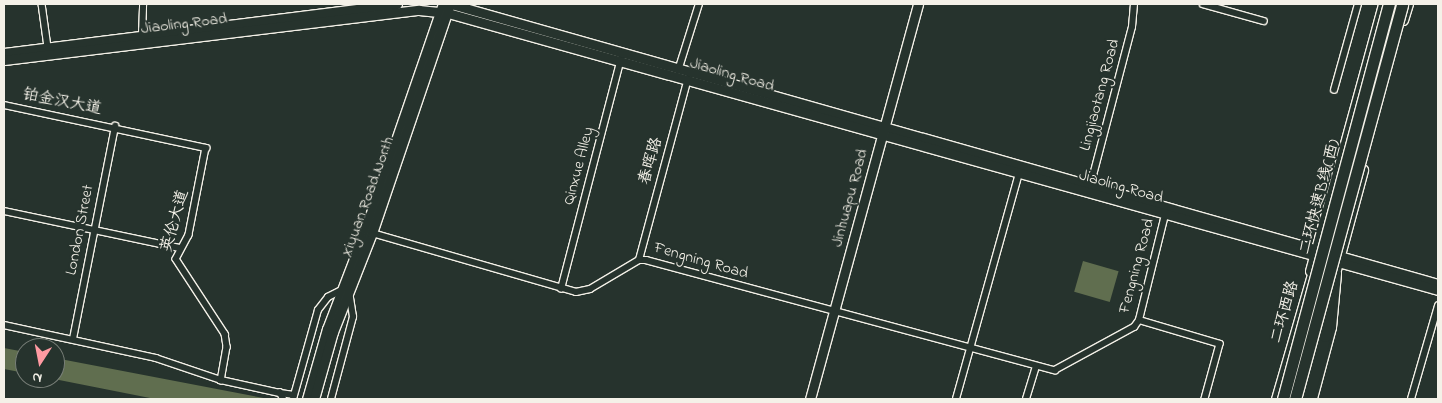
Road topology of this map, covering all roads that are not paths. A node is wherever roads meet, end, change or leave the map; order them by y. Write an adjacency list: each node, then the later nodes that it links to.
1 (42, 4): 16 (street)
2 (143, 4): 15 (street)
3 (397, 4): 15 (street, Jiaoling Road)
4 (700, 4): 20 (street)
5 (918, 4): 25 (street, Jinhuapu Road)
6 (1134, 4): 27 (street, Lingjiaotang Road)
7 (1203, 4): 14 (street)
8 (1358, 4): 22 (street)
9 (1382, 4): 34 (street)
10 (1390, 4): 31 (street, bridge); 62 (highway, 二环快速B线(西), bridge)
11 (1400, 4): 31 (street, bridge); 63 (highway, bridge)
12 (1408, 4): 35 (street)
13 (446, 7): 18 (street, Jiaoling Road); 19 (street, Jiaoling Road); 32 (street, Xiyuan Road North); 40 (street, Xiyuan Road North)
14 (1264, 21)
15 (142, 36): 16 (street, Jiaoling Road)
16 (48, 47): 17 (street, Jiaoling Road)
17 (4, 53)
18 (622, 55): 20 (street, Jiaoling Road); 38 (street, Qinxue Alley)
19 (4, 60)
20 (678, 71): 21 (street, Jiaoling Road)
21 (690, 74): 25 (street, Jiaoling Road); 36 (street, 春晖路)
22 (1334, 90)
23 (4, 105): 24 (street, 铂金汉大道)
24 (115, 126): 30 (street, London Street); 33 (street, 英伦大道)
25 (885, 130): 26 (street, Jiaoling Road); 27 (street, Jiaoling Road); 43 (street, Jinhuapu Road)
26 (1018, 174): 27 (street, Jiaoling Road); 48 (street)
27 (1089, 189): 29 (street, Jiaoling Road); 34 (street, Jiaoling Road)
28 (4, 211): 30 (street)
29 (1165, 215): 34 (street, Jiaoling Road); 45 (street, Fengning Road)
30 (94, 230): 33 (street); 47 (street, London Street)
31 (1334, 230): 34 (street); 35 (street)
32 (372, 233): 38 (street, Fengning Road); 40 (street, Xiyuan Road North)
33 (180, 248): 50 (street, 英伦大道)
34 (1318, 253): 35 (street, Jiaoling Road); 61 (street, 二环西路)
35 (1336, 258): 37 (street, Jiaoling Road); 39 (street, Jiaoling Road); 41 (street); 66 (street)
36 (639, 260): 38 (street, Fengning Road); 43 (street, Fengning Road)
37 (1438, 284)
38 (561, 289)
39 (1438, 290)
40 (345, 291): 44 (street, Xiyuan Road North); 52 (street); 55 (street)
41 (1328, 299): 64 (street); 65 (highway)
42 (1438, 306): 67 (street)
43 (835, 310): 48 (street, Fengning Road); 57 (street, Jinhuapu Road)
44 (337, 312): 53 (street, Xiyuan Road North); 54 (street, Xiyuan Road North)
45 (1139, 320): 49 (street, Fengning Road); 60 (street)
46 (4, 325): 47 (street)
47 (73, 339): 50 (street)
48 (972, 345): 49 (street, Fengning Road); 58 (street)
49 (1036, 367): 59 (street)
50 (221, 380): 51 (street)
51 (281, 396): 52 (street)
52 (294, 397)
53 (308, 399)
54 (314, 399)
55 (331, 399): 56 (street)
56 (338, 399)
57 (810, 399)
58 (956, 399)
59 (1026, 399)
60 (1205, 399)
61 (1276, 399)
62 (1283, 399)
63 (1295, 399)
64 (1302, 399)
65 (1308, 399)
66 (1314, 399)
67 (1411, 399)

